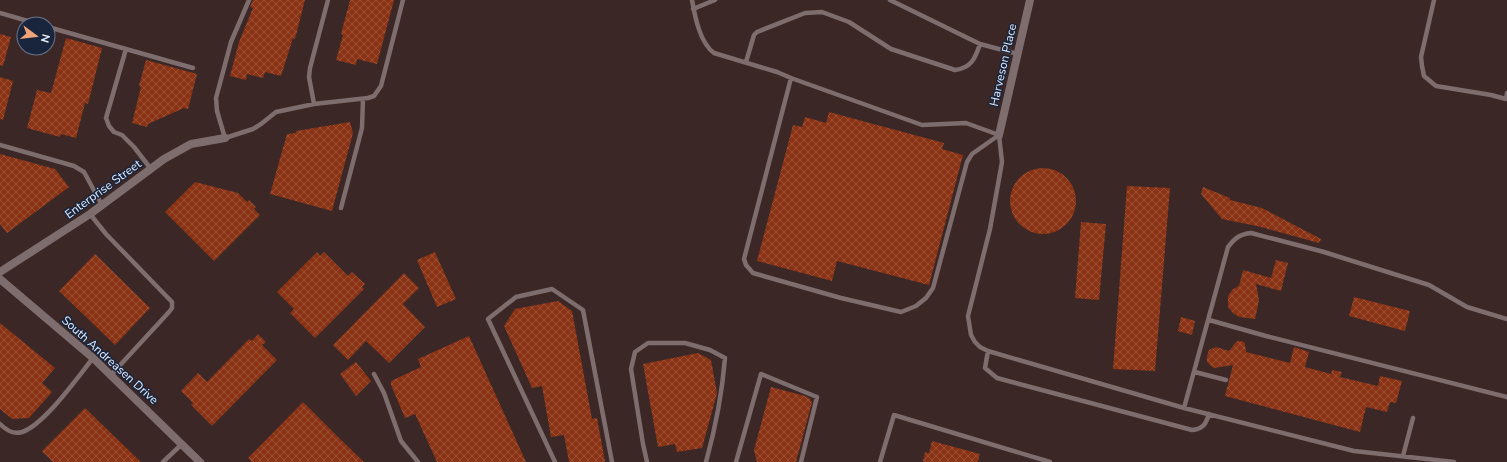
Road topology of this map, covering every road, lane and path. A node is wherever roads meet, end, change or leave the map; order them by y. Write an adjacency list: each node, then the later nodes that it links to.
1 (249, 0): 24 (lane)
2 (328, 0): 22 (lane)
3 (403, 0): 20 (lane)
4 (692, 0): 9 (lane)
5 (715, 0): 9 (lane)
6 (890, 0): 13 (lane)
7 (1030, 0): 15 (street, Harveson Place)
8 (1434, 0): 21 (lane)
9 (694, 9): 16 (lane)
10 (0, 13): 11 (lane)
11 (16, 18)
12 (56, 29): 14 (lane)
13 (980, 44): 15 (lane); 16 (lane)
14 (126, 49): 17 (lane); 26 (lane)
15 (1018, 54): 23 (street, Harveson Place)
16 (746, 62): 18 (lane)
17 (193, 68)
18 (791, 78): 23 (lane); 23 (lane)
19 (1507, 93): 21 (lane)
20 (364, 99): 22 (lane); 28 (lane)
21 (1506, 99)
22 (314, 104): 24 (lane)
23 (999, 135): 34 (lane)
24 (225, 138): 26 (street, Enterprise Street)
25 (0, 146): 27 (lane)
26 (151, 169): 27 (street, Enterprise Street)
27 (102, 205): 29 (street, Enterprise Street)
28 (341, 208)
29 (90, 214): 30 (street, Enterprise Street); 38 (lane)
30 (0, 272)
31 (0, 279): 35 (street, South Andreasen Drive)
32 (1507, 319): 33 (lane)
33 (1209, 320): 36 (lane); 40 (lane)
34 (988, 351): 41 (lane); 42 (lane)
35 (93, 358): 38 (street, South Andreasen Drive); 44 (lane)
36 (1195, 372): 39 (lane); 41 (lane)
37 (374, 374): 49 (lane)
38 (111, 375): 45 (street, South Andreasen Drive)
39 (1226, 380)
40 (1507, 397)
41 (1184, 408): 42 (lane)
42 (1209, 414): 46 (lane)
43 (1413, 418): 46 (lane)
44 (0, 424)
45 (182, 444): 47 (lane); 48 (street, South Andreasen Drive)
46 (1403, 456): 58 (lane)
47 (163, 462)
48 (200, 462)
49 (418, 462)
50 (554, 462): 51 (lane)
51 (612, 462)
52 (647, 462): 53 (lane)
53 (706, 462)
54 (736, 462): 55 (lane)
55 (801, 462)
56 (880, 462): 57 (lane)
57 (1050, 462)
58 (1454, 462)

